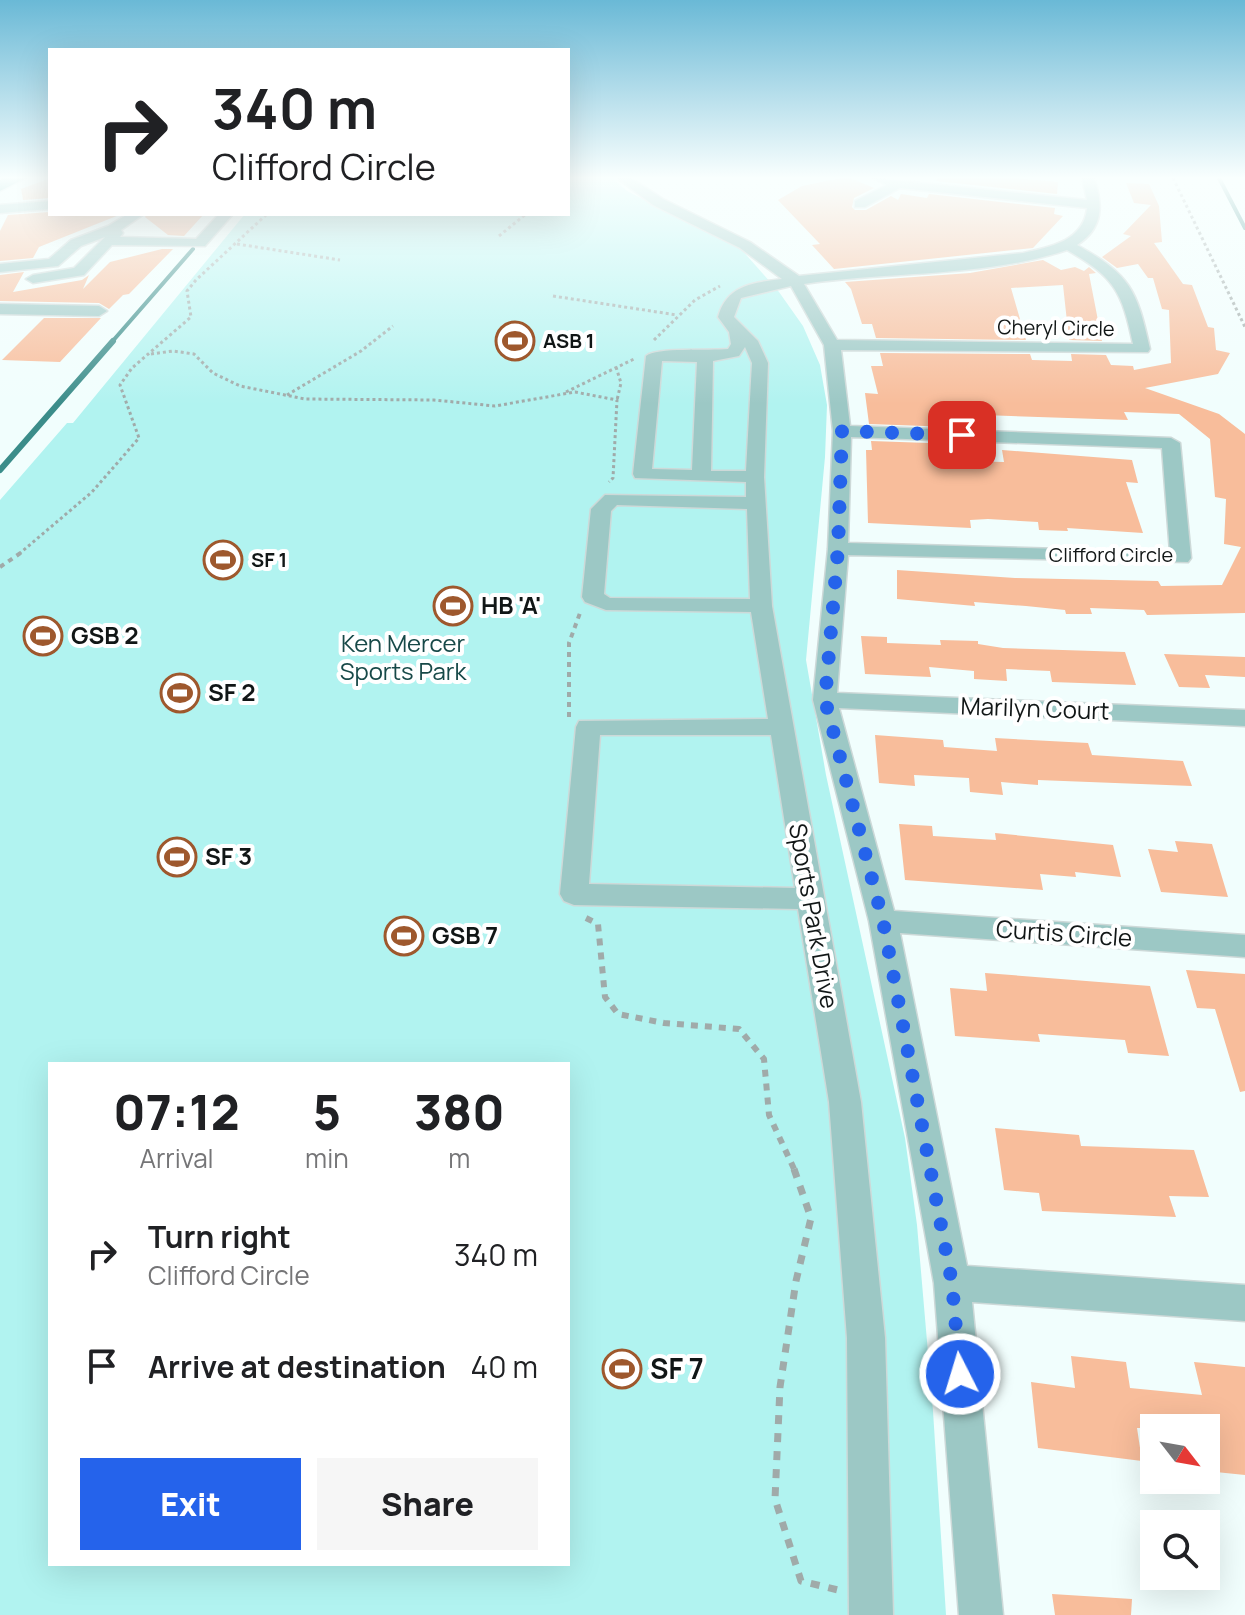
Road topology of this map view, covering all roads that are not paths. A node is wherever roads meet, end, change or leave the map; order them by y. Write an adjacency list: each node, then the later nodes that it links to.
1 (64, 253): 7 (street)
2 (95, 253): 9 (street)
3 (779, 253): 8 (street)
4 (1044, 253): 8 (street)
5 (1083, 253): 14 (street, Cheryl Circle)
6 (755, 254): 8 (street); 10 (street)
7 (0, 268)
8 (794, 279): 10 (street); 14 (street)
9 (16, 282)
10 (737, 286): 13 (street)
11 (1, 310): 12 (street)
12 (99, 311)
13 (737, 332): 15 (street); 18 (street, Sports Park Drive)
14 (832, 345): 16 (street)
15 (705, 357): 17 (street); 17 (street)
16 (842, 431): 19 (street); 19 (street, Clifford Circle)
17 (701, 476): 18 (street)
18 (755, 490): 20 (street, Sports Park Drive); 20 (street)
19 (838, 549): 21 (street)
20 (761, 606): 23 (street, Sports Park Drive)
21 (825, 700): 22 (street, Marilyn Court); 25 (street)
22 (1245, 718)
23 (781, 727): 24 (street, Sports Park Drive); 24 (street)
24 (809, 899): 29 (street, Sports Park Drive)
25 (883, 921): 26 (street, Curtis Circle); 27 (street)
26 (1245, 946)
27 (952, 1283): 28 (street); 30 (street)
28 (1245, 1303)
29 (871, 1615)
30 (981, 1615)

